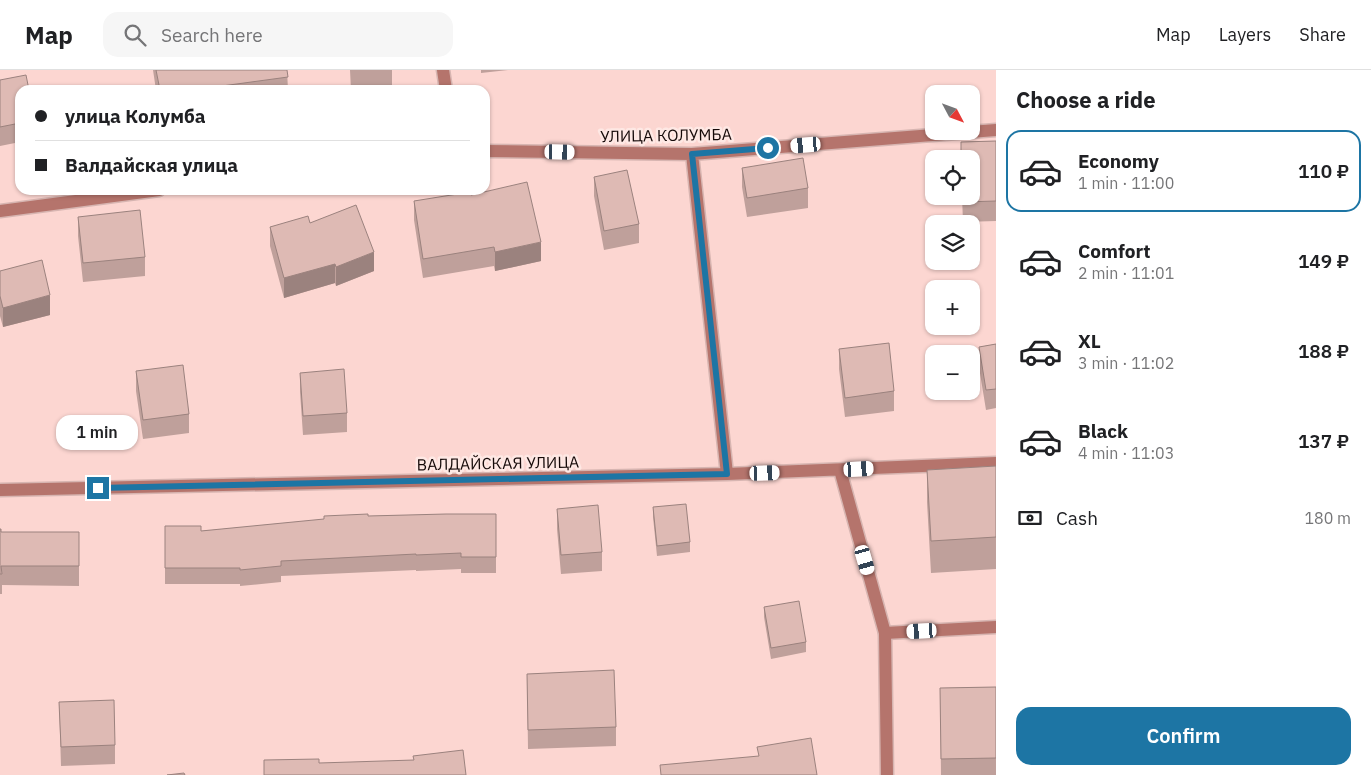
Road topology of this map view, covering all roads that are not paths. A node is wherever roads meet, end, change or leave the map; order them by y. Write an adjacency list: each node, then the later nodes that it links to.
1 (443, 70): 2 (street)
2 (445, 85)
3 (996, 130): 5 (street, УЛИЦА КОЛУМБА)
4 (490, 151): 5 (street, УЛИЦА КОЛУМБА)
5 (692, 154): 10 (street)
6 (121, 195): 7 (street)
7 (0, 211)
8 (996, 463): 9 (street, ВАЛДАЙСКАЯ УЛИЦА)
9 (840, 470): 10 (street, ВАЛДАЙСКАЯ УЛИЦА); 13 (street)
10 (727, 474): 11 (street, ВАЛДАЙСКАЯ УЛИЦА)
11 (0, 490)
12 (996, 627): 13 (street)
13 (886, 632): 14 (street)
14 (887, 775)

